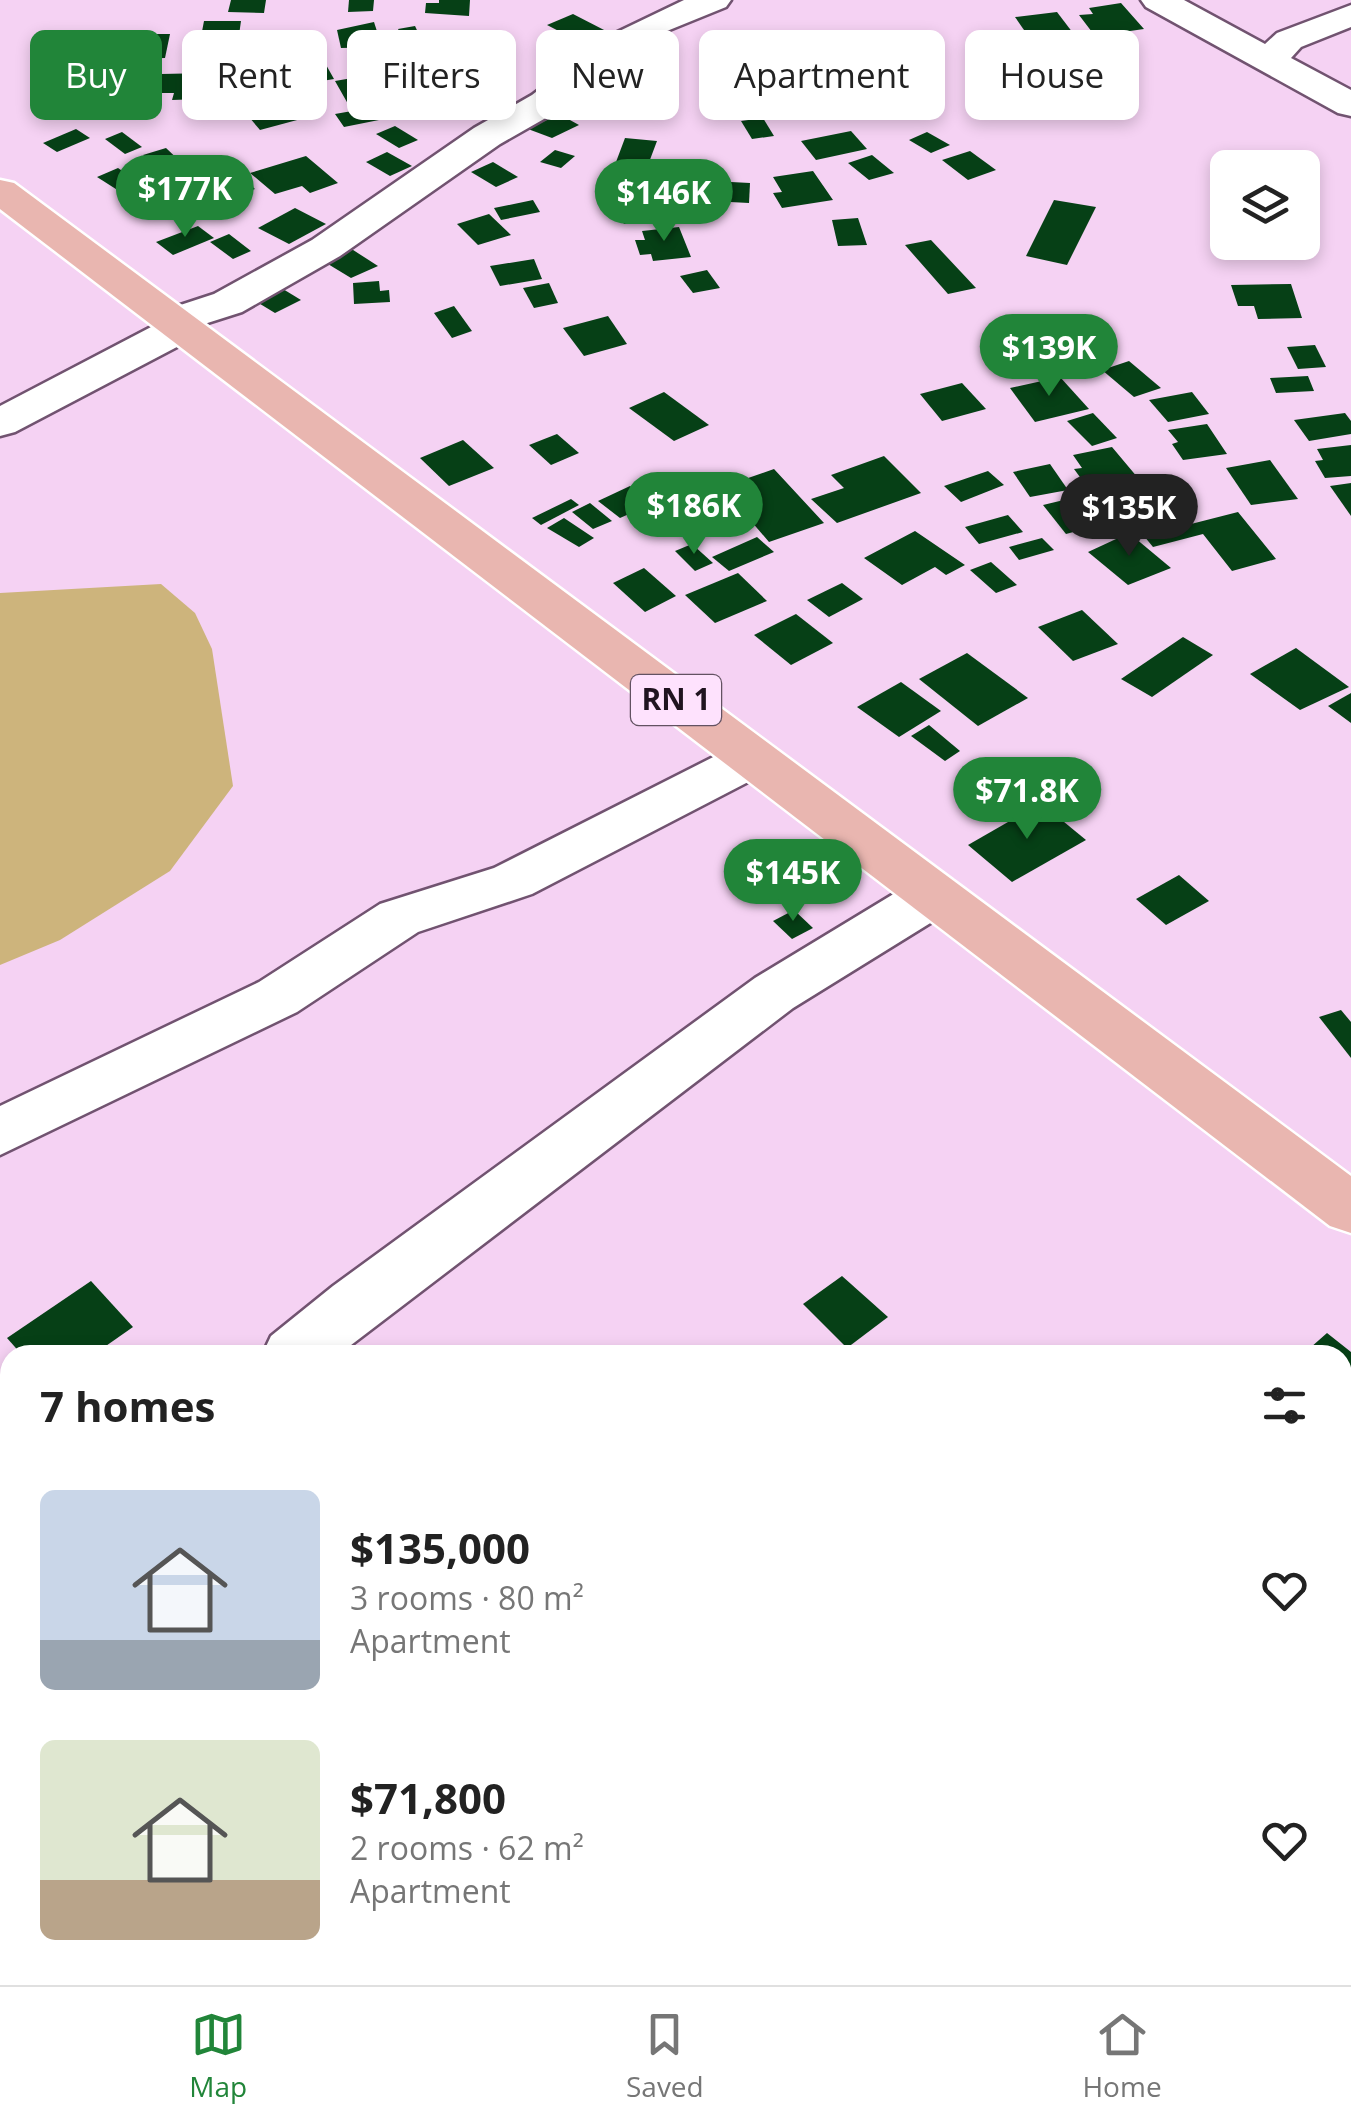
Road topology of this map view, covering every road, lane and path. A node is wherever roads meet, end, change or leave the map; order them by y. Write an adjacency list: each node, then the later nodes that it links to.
1 (714, 0): 7 (street)
2 (1158, 0): 4 (street)
3 (1351, 15): 4 (street)
4 (1270, 60): 5 (street)
5 (1351, 105)
6 (0, 191): 7 (main road, RN 1)
7 (174, 325): 8 (street); 9 (main road, RN 1)
8 (0, 424)
9 (753, 758): 10 (main road, RN 1); 11 (street)
10 (934, 895): 12 (main road, RN 1); 13 (street)
11 (0, 1132)
12 (1351, 1209)
13 (306, 1345)

